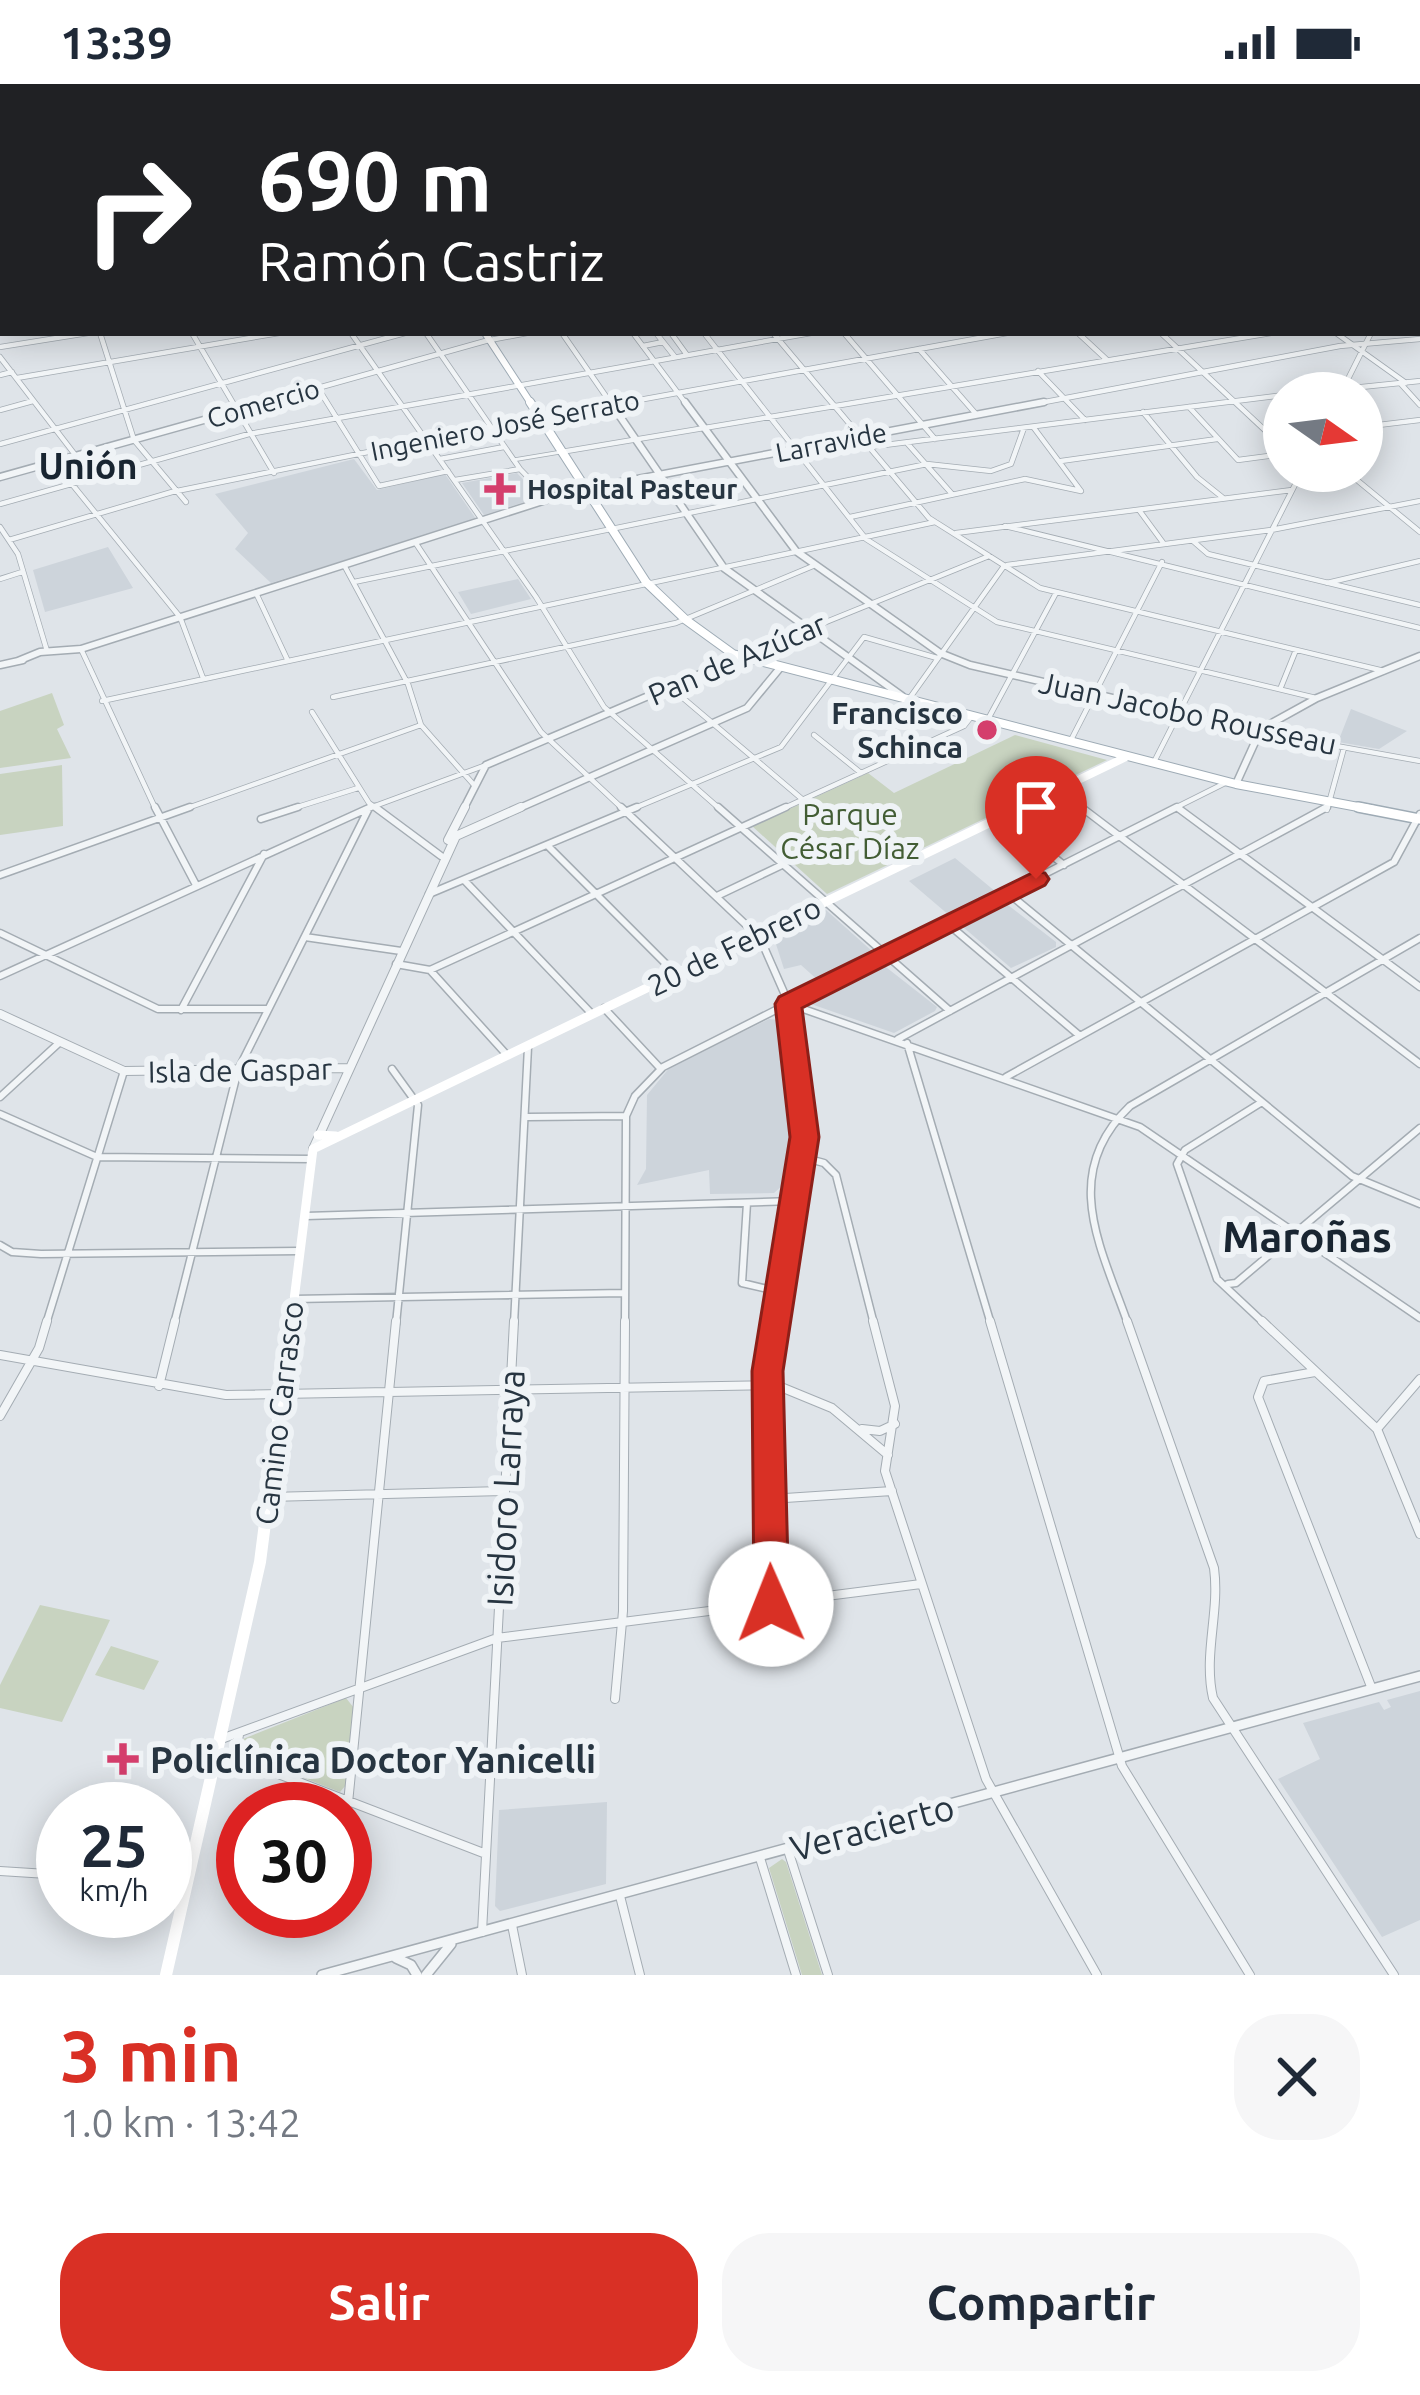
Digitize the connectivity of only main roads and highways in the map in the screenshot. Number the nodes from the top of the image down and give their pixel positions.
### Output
1 (487, 336) edge
2 (1126, 757) junction
3 (1420, 817) edge
4 (318, 1135) road end
5 (342, 1135) junction
6 (312, 1154) joint
7 (166, 1975) edge

1 - 2 main road
2 - 3 main road
2 - 5 main road, 20 de Febrero
4 - 5 main road, 20 de Febrero
5 - 6 main road, 20 de Febrero
6 - 7 main road, Camino Carrasco

